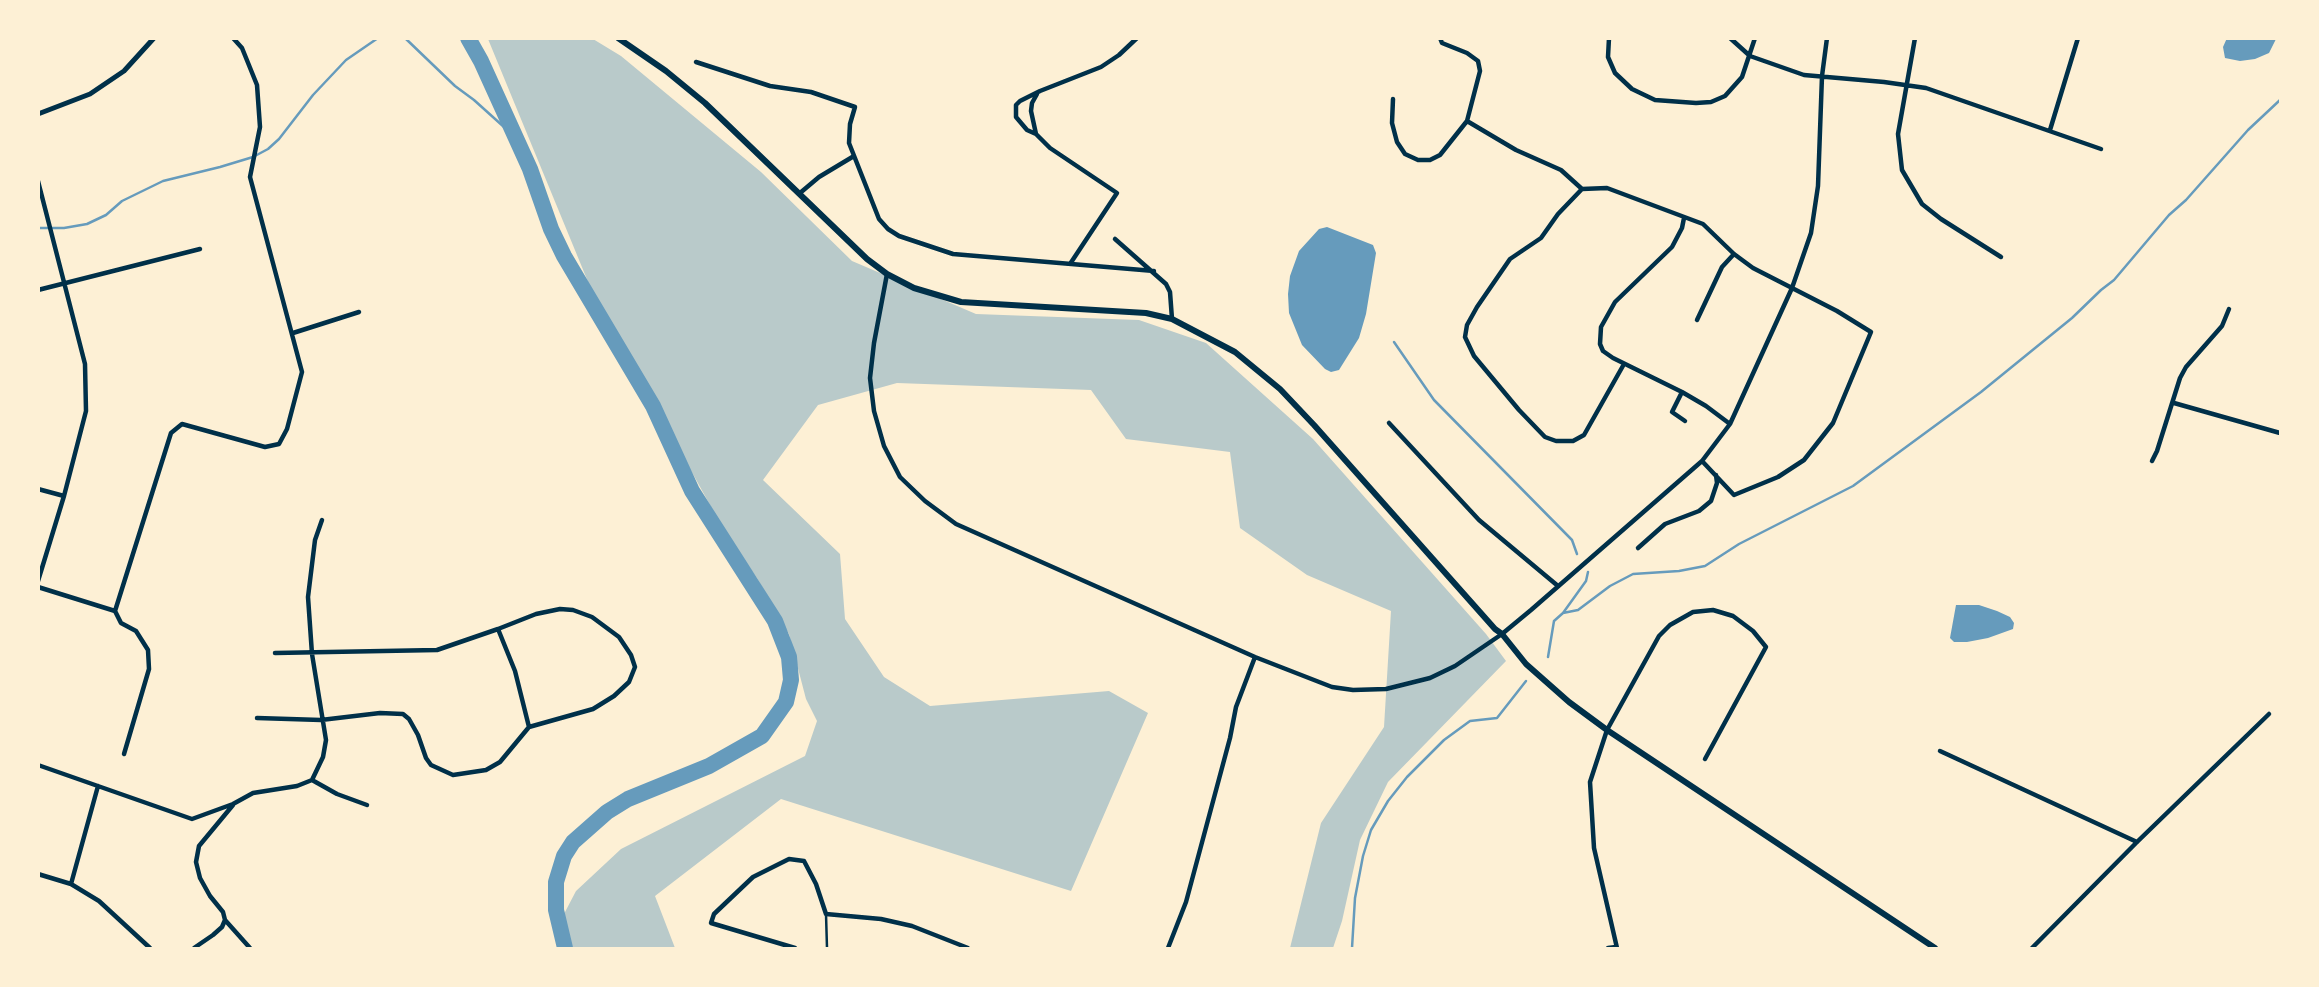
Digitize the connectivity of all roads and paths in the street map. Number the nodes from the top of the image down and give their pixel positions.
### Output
1 (154, 38) edge
2 (233, 38) edge
3 (1137, 38) edge
4 (1440, 38) edge
5 (1609, 38) edge
6 (1730, 38) edge
7 (1755, 38) edge
8 (1827, 38) edge
9 (1915, 38) edge
10 (2078, 38) edge
11 (622, 39) edge
12 (1750, 56) junction
13 (696, 62) dead end
14 (1822, 76) junction
15 (1907, 85) junction
16 (1040, 91) junction
17 (1393, 99) dead end
18 (38, 114) edge
19 (1467, 121) junction
20 (2050, 130) junction
21 (1036, 134) junction
22 (2101, 149) dead end
23 (854, 156) junction
24 (38, 181) edge
25 (1582, 189) junction
26 (800, 193) junction
27 (1684, 218) junction
28 (1115, 239) dead end
29 (200, 248) dead end
30 (1734, 254) junction
31 (2001, 257) dead end
32 (1069, 265) junction
33 (1154, 271) junction
34 (887, 274) junction
35 (65, 284) junction
36 (1792, 288) junction
37 (38, 290) edge
38 (2229, 309) dead end
39 (359, 312) dead end
40 (1172, 319) junction
41 (1696, 320) dead end
42 (293, 333) junction
43 (1624, 364) junction
44 (1682, 392) junction
45 (2174, 402) junction
46 (1685, 421) dead end
47 (1389, 423) dead end
48 (1730, 424) junction
49 (2280, 433) edge
50 (1702, 460) junction
51 (2152, 461) dead end
52 (1716, 474) junction
53 (38, 489) edge
54 (64, 496) junction
55 (322, 520) dead end
56 (1639, 548) dead end
57 (38, 581) edge
58 (1558, 586) junction
59 (38, 587) edge
60 (115, 611) junction
61 (498, 629) junction
62 (1502, 634) junction
63 (275, 653) dead end
64 (312, 654) junction
65 (1255, 657) junction
66 (2269, 714) dead end
67 (257, 718) dead end
68 (321, 720) junction
69 (529, 727) junction
70 (1606, 730) junction
71 (1940, 751) dead end
72 (124, 754) dead end
73 (1705, 760) dead end
74 (38, 765) edge
75 (312, 780) junction
76 (98, 786) junction
77 (233, 804) junction
78 (368, 805) dead end
79 (2137, 842) junction
80 (38, 874) edge
81 (71, 884) junction
82 (825, 914) junction
83 (225, 920) junction
84 (150, 948) edge
85 (194, 948) edge
86 (250, 948) edge
87 (795, 948) edge
88 (827, 948) edge
89 (968, 948) edge
90 (1167, 948) edge
91 (1608, 948) edge
92 (1617, 948) edge
93 (1935, 948) edge
94 (2032, 948) edge

1 - 18 street
2 - 42 street
3 - 16 street
4 - 19 street
5 - 12 street
6 - 12 street
7 - 12 street
8 - 14 street
9 - 15 street
10 - 20 street
11 - 26 main road
12 - 14 street
13 - 23 street
14 - 15 street
14 - 36 street
15 - 20 street
15 - 31 street
16 - 21 street
16 - 21 street
17 - 19 street
19 - 25 street
20 - 22 street
21 - 32 street
23 - 26 street
23 - 32 street
24 - 35 street
25 - 27 street
25 - 43 street
26 - 34 main road
27 - 30 street
27 - 43 street
28 - 33 street
29 - 35 street
30 - 36 street
30 - 41 street
32 - 33 street
33 - 40 street
34 - 40 main road
34 - 65 street
35 - 37 street
35 - 54 street
36 - 48 street
36 - 52 street
38 - 45 street
39 - 42 street
40 - 62 main road
42 - 60 street
43 - 44 street
44 - 46 street
44 - 48 street
45 - 49 street
45 - 51 street
47 - 58 street
48 - 50 street
50 - 52 street
50 - 58 street
52 - 56 street
53 - 54 street
54 - 57 street
55 - 64 street
58 - 62 street
59 - 60 street
60 - 72 street
61 - 64 street
61 - 69 street
61 - 69 street
62 - 65 street
62 - 70 main road
63 - 64 street
64 - 68 street
65 - 90 street
66 - 79 street
67 - 68 street
68 - 69 street
68 - 75 street
70 - 73 street
70 - 92 street
70 - 93 main road
71 - 79 street
74 - 76 street
75 - 77 street
75 - 78 street
76 - 77 street
76 - 81 street
77 - 83 street
79 - 94 street
80 - 81 street
81 - 84 street
82 - 87 street
82 - 88 lane
82 - 89 street
83 - 85 street
83 - 86 street
91 - 92 street

